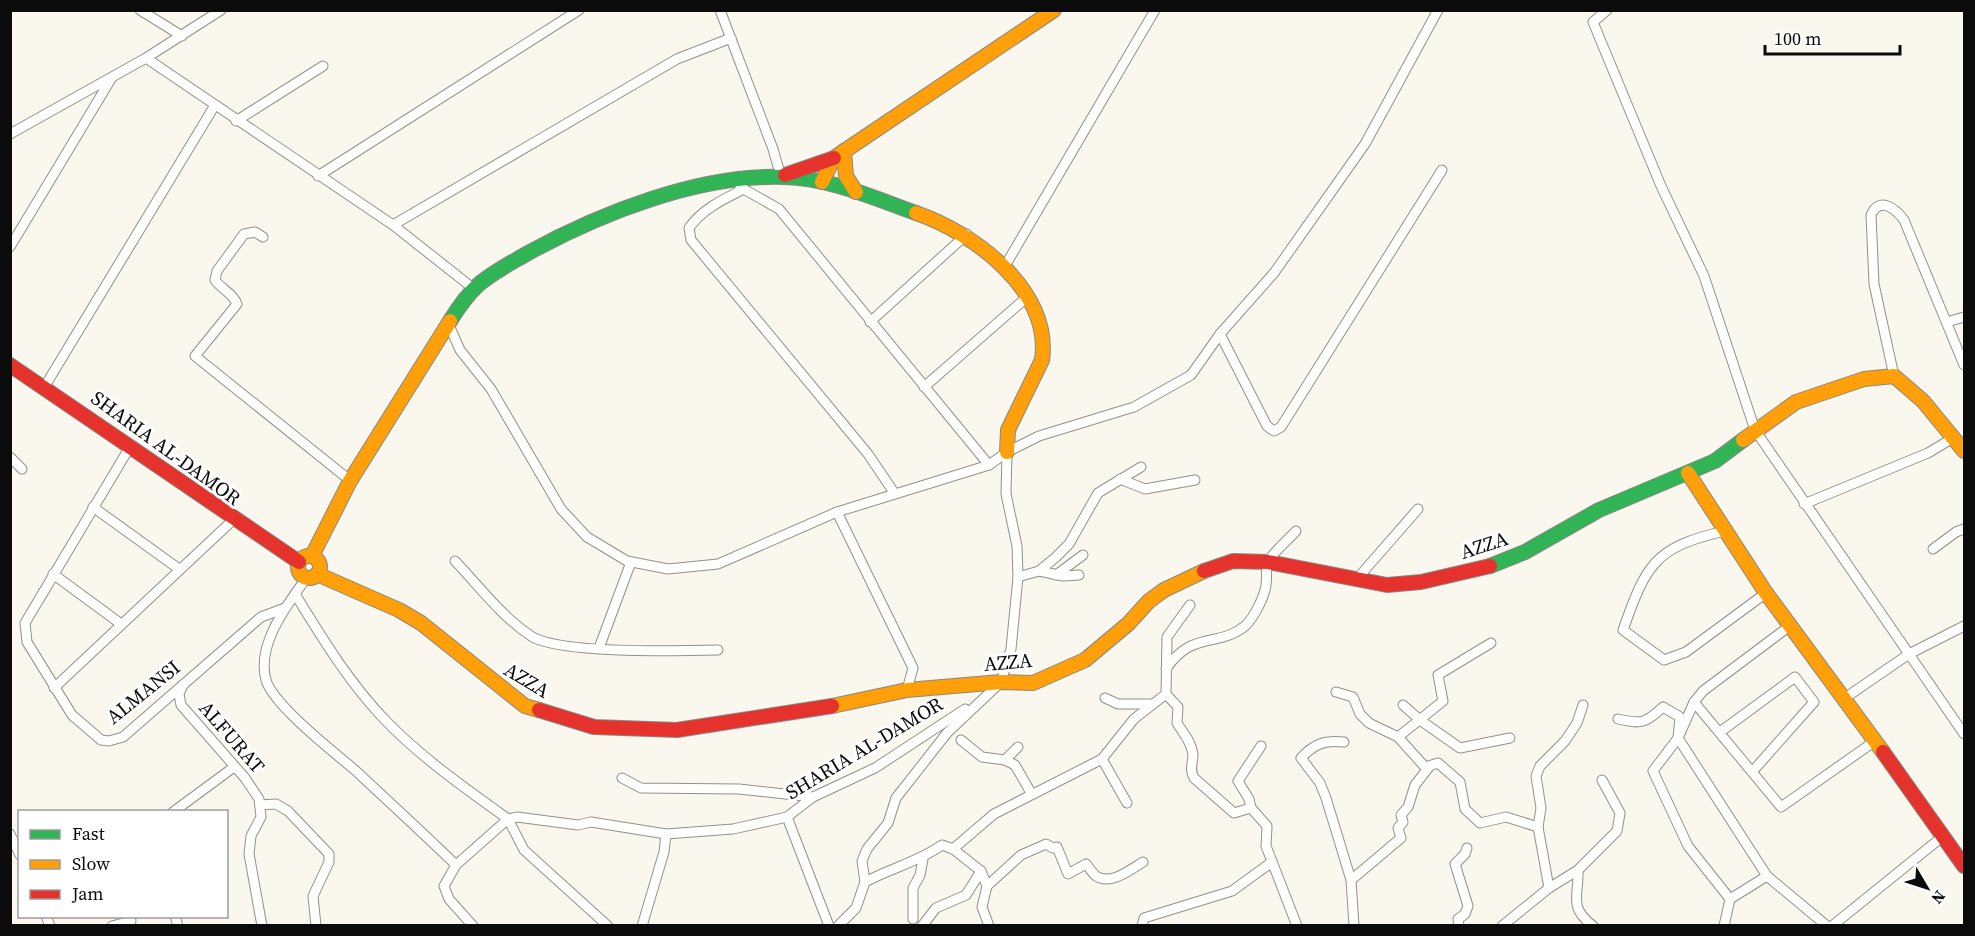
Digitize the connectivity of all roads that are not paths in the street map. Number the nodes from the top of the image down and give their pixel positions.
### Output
1 (140, 10) edge
2 (220, 10) edge
3 (579, 10) edge
4 (720, 10) edge
5 (1054, 10) edge
6 (1155, 10) edge
7 (1438, 10) edge
8 (1607, 10) edge
9 (182, 36) junction
10 (731, 38) junction
11 (146, 58) junction
12 (323, 66) dead end
13 (112, 77) junction
14 (215, 105) junction
15 (236, 121) junction
16 (10, 134) edge
17 (840, 155) junction
18 (1442, 170) dead end
19 (318, 176) junction
20 (781, 177) junction
21 (826, 183) junction
22 (739, 186) junction
23 (856, 192) junction
24 (393, 225) junction
25 (967, 234) junction
26 (263, 237) dead end
27 (10, 247) edge
28 (1005, 266) junction
29 (474, 289) junction
30 (1026, 298) junction
31 (1965, 316) edge
32 (870, 322) junction
33 (1947, 322) junction
34 (449, 325) junction
35 (1220, 334) junction
36 (10, 365) edge
37 (1965, 365) edge
38 (1894, 376) junction
39 (45, 386) junction
40 (924, 387) junction
41 (1755, 430) junction
42 (1953, 438) junction
43 (130, 445) junction
44 (1965, 451) edge
45 (1006, 452) junction
46 (10, 457) edge
47 (989, 465) junction
48 (1141, 467) dead end
49 (22, 469) dead end
50 (1688, 473) junction
51 (1120, 478) junction
52 (1195, 480) dead end
53 (351, 482) junction
54 (895, 494) junction
55 (1804, 504) junction
56 (93, 507) junction
57 (1418, 509) dead end
58 (837, 512) junction
59 (233, 520) junction
60 (1965, 529) edge
61 (1296, 531) dead end
62 (1725, 531) junction
63 (1933, 549) dead end
64 (1083, 555) dead end
65 (312, 556) junction
66 (455, 561) dead end
67 (299, 562) junction
68 (631, 562) junction
69 (1268, 562) junction
70 (179, 569) junction
71 (1039, 571) junction
72 (53, 574) junction
73 (1056, 575) junction
74 (1079, 575) dead end
75 (312, 576) junction
76 (1018, 577) junction
77 (1356, 580) junction
78 (1766, 593) junction
79 (295, 594) junction
80 (1190, 605) dead end
81 (285, 608) junction
82 (121, 624) junction
83 (1791, 625) junction
84 (1965, 626) edge
85 (1491, 643) dead end
86 (599, 648) junction
87 (718, 650) dead end
88 (1909, 654) junction
89 (1166, 669) junction
90 (189, 678) junction
91 (1001, 682) junction
92 (54, 688) junction
93 (907, 690) junction
94 (1336, 692) dead end
95 (1166, 694) junction
96 (1105, 698) dead end
97 (1845, 698) junction
98 (1694, 702) junction
99 (1154, 704) junction
100 (1403, 705) dead end
101 (1582, 705) dead end
102 (1618, 718) dead end
103 (1420, 720) junction
104 (1720, 732) junction
105 (1965, 734) edge
106 (1398, 737) junction
107 (1510, 738) dead end
108 (1678, 738) junction
109 (961, 740) dead end
110 (1875, 741) junction
111 (1344, 742) dead end
112 (1261, 746) dead end
113 (1018, 747) dead end
114 (1102, 759) junction
115 (1005, 760) junction
116 (234, 767) junction
117 (1430, 767) junction
118 (1752, 772) junction
119 (622, 778) dead end
120 (1602, 780) dead end
121 (1031, 793) junction
122 (813, 797) junction
123 (1126, 803) dead end
124 (260, 805) junction
125 (1251, 808) junction
126 (176, 810) edge
127 (787, 817) junction
128 (508, 819) junction
129 (1538, 827) junction
130 (10, 834) edge
131 (666, 834) junction
132 (1942, 837) junction
133 (1467, 848) dead end
134 (953, 849) junction
135 (18, 851) edge
136 (923, 859) junction
137 (1143, 862) dead end
138 (1272, 862) junction
139 (456, 865) junction
140 (1965, 866) edge
141 (1578, 870) junction
142 (981, 871) junction
143 (1767, 876) junction
144 (1350, 880) junction
145 (865, 882) junction
146 (987, 886) junction
147 (1549, 888) junction
148 (1730, 899) junction
149 (913, 919) dead end
150 (131, 921) dead end
151 (112, 926) edge
152 (262, 926) edge
153 (316, 926) edge
154 (473, 926) edge
155 (608, 926) edge
156 (642, 926) edge
157 (830, 926) edge
158 (838, 926) edge
159 (922, 926) edge
160 (989, 926) edge
161 (1142, 926) edge
162 (1297, 926) edge
163 (1354, 926) edge
164 (1459, 926) edge
165 (1502, 926) edge
166 (1593, 926) edge
167 (1724, 926) edge
168 (1827, 926) edge
169 (1832, 926) edge

1 - 9 street
2 - 9 street
3 - 19 street
4 - 10 street
5 - 17 street
6 - 28 street
7 - 35 street
8 - 41 street
9 - 11 street
10 - 20 street
10 - 24 street
11 - 13 street
11 - 14 street
12 - 15 street
13 - 16 street
13 - 27 street
14 - 15 street
14 - 39 street
15 - 19 street
17 - 20 street
17 - 21 street
17 - 23 street
18 - 35 street
19 - 24 street
20 - 21 street
20 - 22 street
21 - 23 street
22 - 29 street
22 - 32 street
22 - 54 street
23 - 25 street
24 - 29 street
25 - 28 street
25 - 32 street
26 - 53 street
28 - 30 street
29 - 34 street
30 - 40 street
30 - 45 street
31 - 33 street
32 - 40 street
33 - 37 street
33 - 38 street
34 - 53 street
34 - 68 street
35 - 45 street
36 - 39 street, SHARIA AL-DAMOR
38 - 41 street, AZZA
38 - 42 street
39 - 43 street, SHARIA AL-DAMOR
40 - 47 street
41 - 50 street, AZZA
41 - 55 street
42 - 44 street
42 - 55 street
43 - 56 street, ALMANSI
43 - 59 street, SHARIA AL-DAMOR
45 - 47 street
45 - 76 street
46 - 49 street
47 - 54 street
48 - 51 street
50 - 62 street
50 - 77 street, AZZA
51 - 52 street
51 - 71 street
53 - 65 street
54 - 58 street
55 - 88 street
56 - 70 street
56 - 72 street, ALMANSI
57 - 77 street
58 - 68 street
58 - 93 street
59 - 67 street, SHARIA AL-DAMOR
59 - 70 street
60 - 63 street
61 - 69 street
62 - 78 street
62 - 78 street
64 - 73 street
65 - 67 street
65 - 75 street
66 - 86 street
67 - 75 street
68 - 86 street
69 - 77 street, AZZA
69 - 89 street
69 - 91 street, AZZA
70 - 82 street
71 - 73 street
71 - 76 street
72 - 82 street
72 - 92 street, ALMANSI
73 - 74 street
75 - 79 street
75 - 93 street, AZZA
76 - 91 street
78 - 83 street
79 - 81 street
79 - 128 street
80 - 89 street
81 - 90 street, ALMANSI
81 - 139 street
82 - 92 street
83 - 97 street
83 - 98 street
84 - 88 street
85 - 103 street
86 - 87 street
88 - 97 street
88 - 105 street
89 - 95 street
90 - 92 street, ALMANSI
90 - 116 street, ALFURAT
91 - 93 street, AZZA
91 - 122 street, SHARIA AL-DAMOR
91 - 145 street
94 - 106 street
95 - 99 street
95 - 125 street
96 - 99 street
97 - 110 street
98 - 104 street
98 - 108 street
99 - 114 street
100 - 103 street
101 - 129 street
102 - 108 street
103 - 106 street
103 - 107 street
104 - 118 street
104 - 118 street
106 - 117 street
108 - 143 street
108 - 148 street
109 - 115 street
110 - 118 street
110 - 132 street
111 - 144 street
112 - 125 street
113 - 115 street
114 - 121 street
114 - 123 street
115 - 121 street
116 - 124 street, ALFURAT
116 - 126 street
117 - 129 street
117 - 144 street
119 - 122 street
120 - 141 street
121 - 134 street
122 - 127 street, SHARIA AL-DAMOR
124 - 152 street, ALFURAT
124 - 153 street
125 - 138 street
127 - 131 street, SHARIA AL-DAMOR
127 - 157 street
128 - 131 street, SHARIA AL-DAMOR
128 - 139 street
128 - 155 street
129 - 147 street
130 - 135 street
131 - 156 street
132 - 140 street
132 - 169 street
133 - 164 street
134 - 136 street
134 - 142 street
136 - 145 street
136 - 149 street
137 - 146 street
138 - 161 street
138 - 162 street
139 - 154 street
141 - 147 street
141 - 166 street
142 - 146 street
142 - 159 street
143 - 148 street
143 - 168 street
144 - 163 street
145 - 158 street
146 - 160 street
147 - 165 street
148 - 167 street
150 - 151 street

